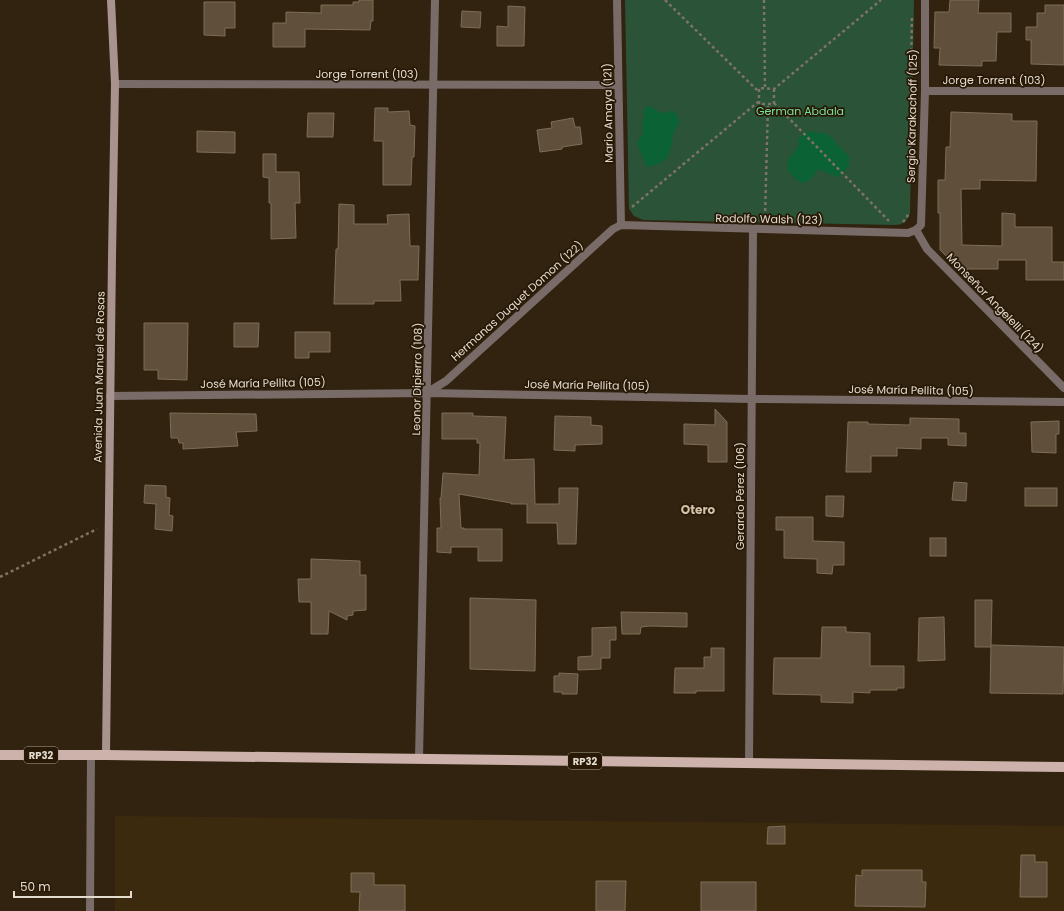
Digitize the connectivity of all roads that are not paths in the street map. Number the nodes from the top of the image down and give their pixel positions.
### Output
1 (111, 0) edge
2 (435, 0) edge
3 (617, 0) edge
4 (925, 0) edge
5 (115, 84) junction
6 (618, 85) junction
7 (434, 86) junction
8 (925, 91) junction
9 (1064, 91) edge
10 (621, 226) junction
11 (753, 230) junction
12 (916, 230) junction
13 (1064, 388) edge
14 (428, 393) junction
15 (110, 396) junction
16 (752, 399) junction
17 (1064, 402) edge
18 (0, 755) edge
19 (90, 755) junction
20 (106, 755) junction
21 (419, 759) junction
22 (750, 763) junction
23 (1064, 767) edge
24 (90, 911) edge

1 - 5 main road, Avenida Juan Manuel de Rosas
2 - 7 street, Leonor Dipierro (108)
3 - 6 street, Mario Amaya (121)
4 - 8 street, Sergio Karakachoff (125)
5 - 7 street, Jorge Torrent (103)
5 - 15 main road, Avenida Juan Manuel de Rosas
6 - 7 street, Jorge Torrent (103)
6 - 10 street, Mario Amaya (121)
7 - 14 street, Leonor Dipierro (108)
8 - 9 street, Jorge Torrent (103)
8 - 12 street, Sergio Karakachoff (125)
10 - 11 street, Rodolfo Walsh (123)
10 - 14 street, Hermanas Duquet Domon (122)
11 - 12 street, Rodolfo Walsh (123)
11 - 16 street, Gerardo Pérez (106)
12 - 13 street, Monseñor Angelelli (124)
14 - 15 street, José María Pellita (105)
14 - 16 street, José María Pellita (105)
14 - 21 street, Leonor Dipierro (108)
15 - 20 main road, Avenida Juan Manuel de Rosas
16 - 17 street, José María Pellita (105)
16 - 22 street, Gerardo Pérez (106)
18 - 19 main road, RP32
19 - 20 main road, RP32
19 - 24 street
20 - 21 main road, RP32
21 - 22 main road, RP32
22 - 23 main road, RP32

